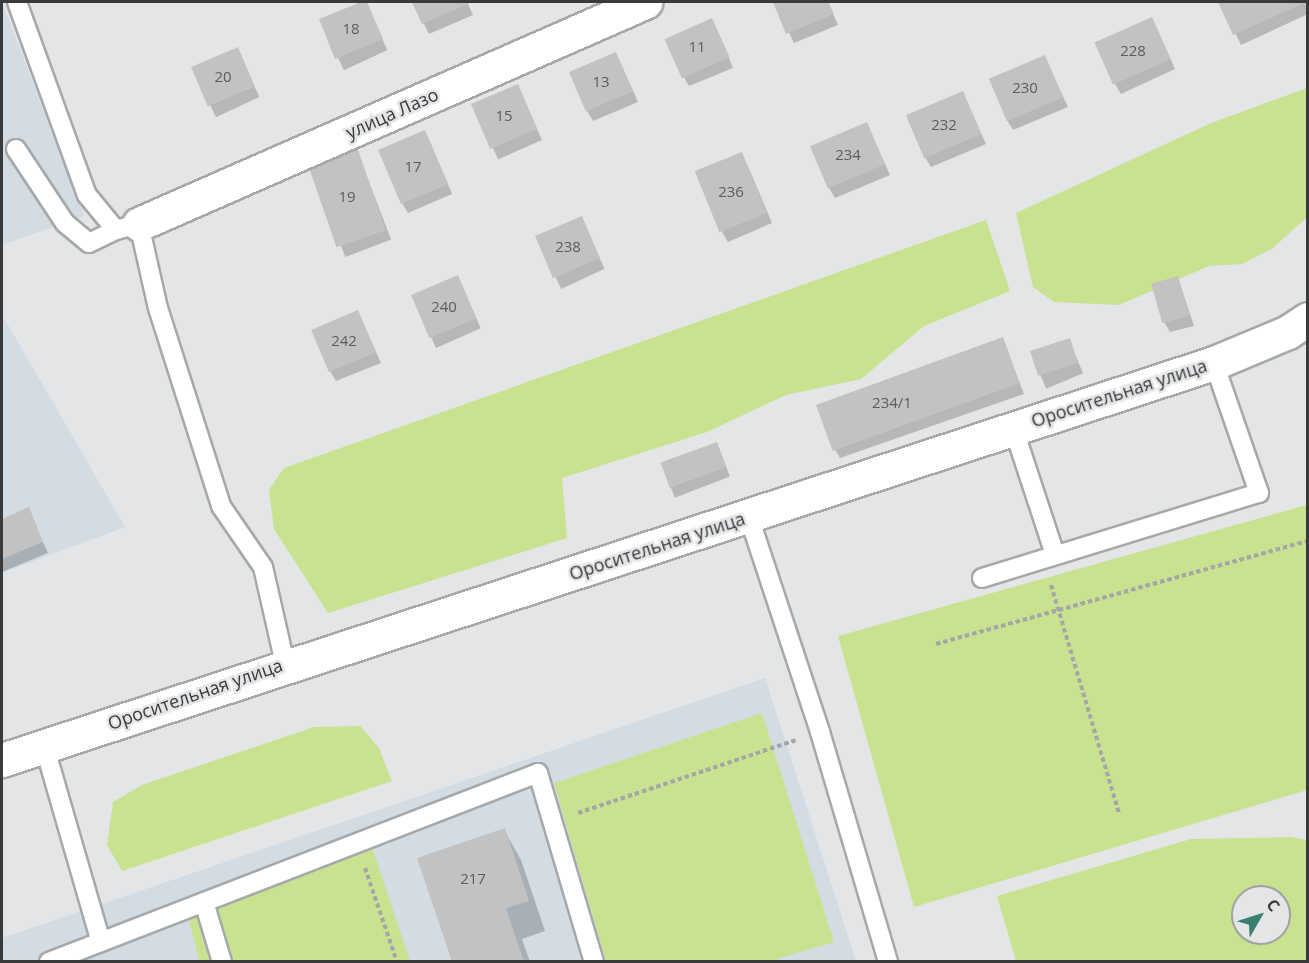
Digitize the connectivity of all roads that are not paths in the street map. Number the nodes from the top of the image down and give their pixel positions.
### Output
1 (17, 2) edge
2 (645, 2) edge
3 (16, 149) dead end
4 (127, 227) junction
5 (1308, 319) edge
6 (1214, 363) junction
7 (1013, 427) junction
8 (749, 517) junction
9 (1048, 557) junction
10 (982, 578) dead end
11 (285, 664) junction
12 (44, 745) junction
13 (2, 760) edge
14 (204, 902) junction
15 (101, 942) junction
16 (884, 960) edge
17 (50, 962) edge
18 (222, 962) edge
19 (594, 962) edge

1 - 4 lane
2 - 4 main road, улица Лазо
3 - 4 lane
4 - 11 lane
5 - 6 main road, Оросительная улица
6 - 7 main road, Оросительная улица
6 - 9 lane
7 - 8 main road, Оросительная улица
7 - 9 lane
8 - 11 main road, Оросительная улица
8 - 16 lane
9 - 10 lane
11 - 12 main road, Оросительная улица
12 - 13 main road, Оросительная улица
12 - 15 lane
14 - 15 lane
14 - 18 lane
14 - 19 lane
15 - 17 lane

